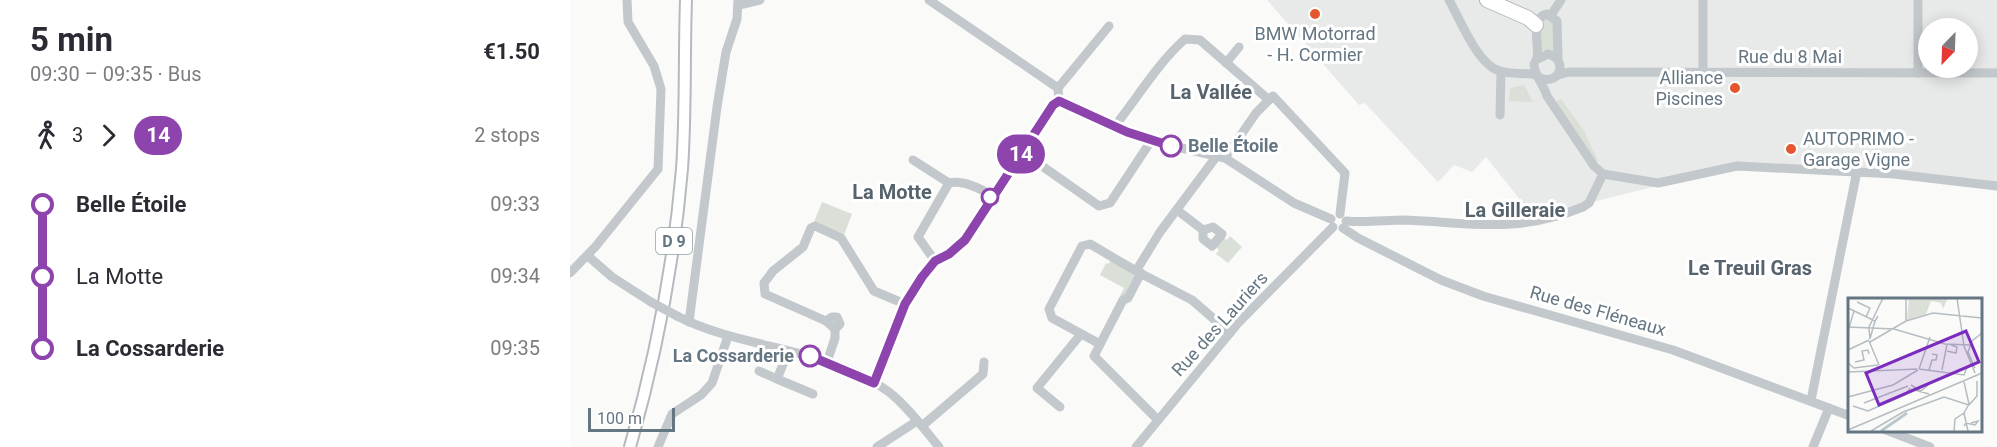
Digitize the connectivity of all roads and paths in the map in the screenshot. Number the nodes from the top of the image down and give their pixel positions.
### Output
1 (627, 0) edge
2 (681, 0) edge
3 (686, 0) edge
4 (760, 0) edge
5 (929, 0) edge
6 (1449, 0) edge
7 (1487, 0) edge
8 (1561, 0) edge
9 (1703, 0) edge
10 (1918, 0) edge
11 (739, 3) edge
12 (1551, 15) junction
13 (1918, 18) edge
14 (1536, 25) junction
15 (1109, 27) dead end
16 (685, 31) junction
17 (1239, 47) dead end
18 (1559, 61) junction
19 (1535, 62) junction
20 (1226, 63) junction
21 (1501, 72) junction
22 (1521, 72) junction
23 (1583, 72) junction
24 (1703, 73) junction
25 (1978, 73) edge
26 (1997, 73) edge
27 (1918, 74) edge
28 (1538, 77) junction
29 (1555, 77) junction
30 (1058, 88) junction
31 (1269, 100) junction
32 (1059, 101) junction
33 (1551, 102) junction
34 (1500, 115) dead end
35 (1114, 127) junction
36 (1151, 141) junction
37 (1022, 152) junction
38 (1221, 157) junction
39 (913, 160) dead end
40 (1857, 171) junction
41 (1603, 174) junction
42 (949, 183) junction
43 (1997, 186) edge
44 (991, 196) junction
45 (1178, 210) junction
46 (1339, 222) junction
47 (1203, 230) dead end
48 (588, 256) junction
49 (935, 261) junction
50 (1139, 272) junction
51 (570, 273) edge
52 (905, 304) junction
53 (689, 322) junction
54 (1230, 333) junction
55 (1082, 334) junction
56 (728, 336) junction
57 (1100, 344) junction
58 (788, 352) junction
59 (827, 362) junction
60 (984, 362) dead end
61 (759, 371) dead end
62 (777, 379) junction
63 (874, 383) junction
64 (813, 394) dead end
65 (1811, 400) junction
66 (1060, 406) dead end
67 (1829, 408) junction
68 (1848, 415) edge
69 (1158, 420) junction
70 (919, 423) junction
71 (1891, 432) edge
72 (630, 447) edge
73 (658, 447) edge
74 (877, 447) edge
75 (939, 447) edge
76 (1136, 447) edge
77 (1813, 447) edge
78 (1930, 447) edge

1 - 48 street
2 - 16 main road, D 9
3 - 16 main road, D 9
4 - 11 street
5 - 30 street
6 - 21 street
7 - 14 highway
8 - 12 street
9 - 24 street
10 - 13 street
11 - 53 street
12 - 14 street
12 - 18 street
14 - 19 street
15 - 30 street
16 - 72 main road, D 9
17 - 20 street
18 - 19 street
18 - 23 street
18 - 29 street
19 - 22 street
19 - 28 street
20 - 31 street
20 - 35 street
21 - 22 street
21 - 34 street
22 - 28 street
23 - 24 street, Rue du 8 Mai
23 - 29 street
24 - 27 street, Rue du 8 Mai
25 - 26 street, Rue du 8 Mai
28 - 29 street
28 - 33 street
29 - 33 street
30 - 32 street
31 - 38 street
31 - 46 street
32 - 35 street, Rue des Fléneaux
32 - 37 street
33 - 41 street
35 - 36 street, Rue des Fléneaux
36 - 37 street
36 - 38 street, Rue des Fléneaux
37 - 44 street
38 - 45 street
38 - 46 street, Rue des Fléneaux
39 - 42 street
40 - 41 street
40 - 43 street
40 - 65 street
41 - 46 street
42 - 44 street
42 - 49 street
44 - 49 street
45 - 47 street
45 - 50 street
46 - 54 street, Rue des Lauriers
46 - 65 street, Rue des Fléneaux
48 - 51 street
48 - 53 street, bridge
49 - 52 street
50 - 54 street
50 - 55 street
50 - 57 street
52 - 59 street
52 - 63 street
53 - 56 street
54 - 69 street, Rue des Lauriers
55 - 57 street
55 - 66 street
56 - 58 street
56 - 73 street
57 - 69 street
58 - 59 street
58 - 62 street
59 - 63 street
60 - 70 street
61 - 62 street
62 - 64 street
63 - 70 street
65 - 67 street, Rue des Fléneaux
67 - 68 street, Rue des Fléneaux
67 - 77 street
69 - 76 street, Rue des Lauriers
70 - 74 street
70 - 75 street
71 - 78 street

